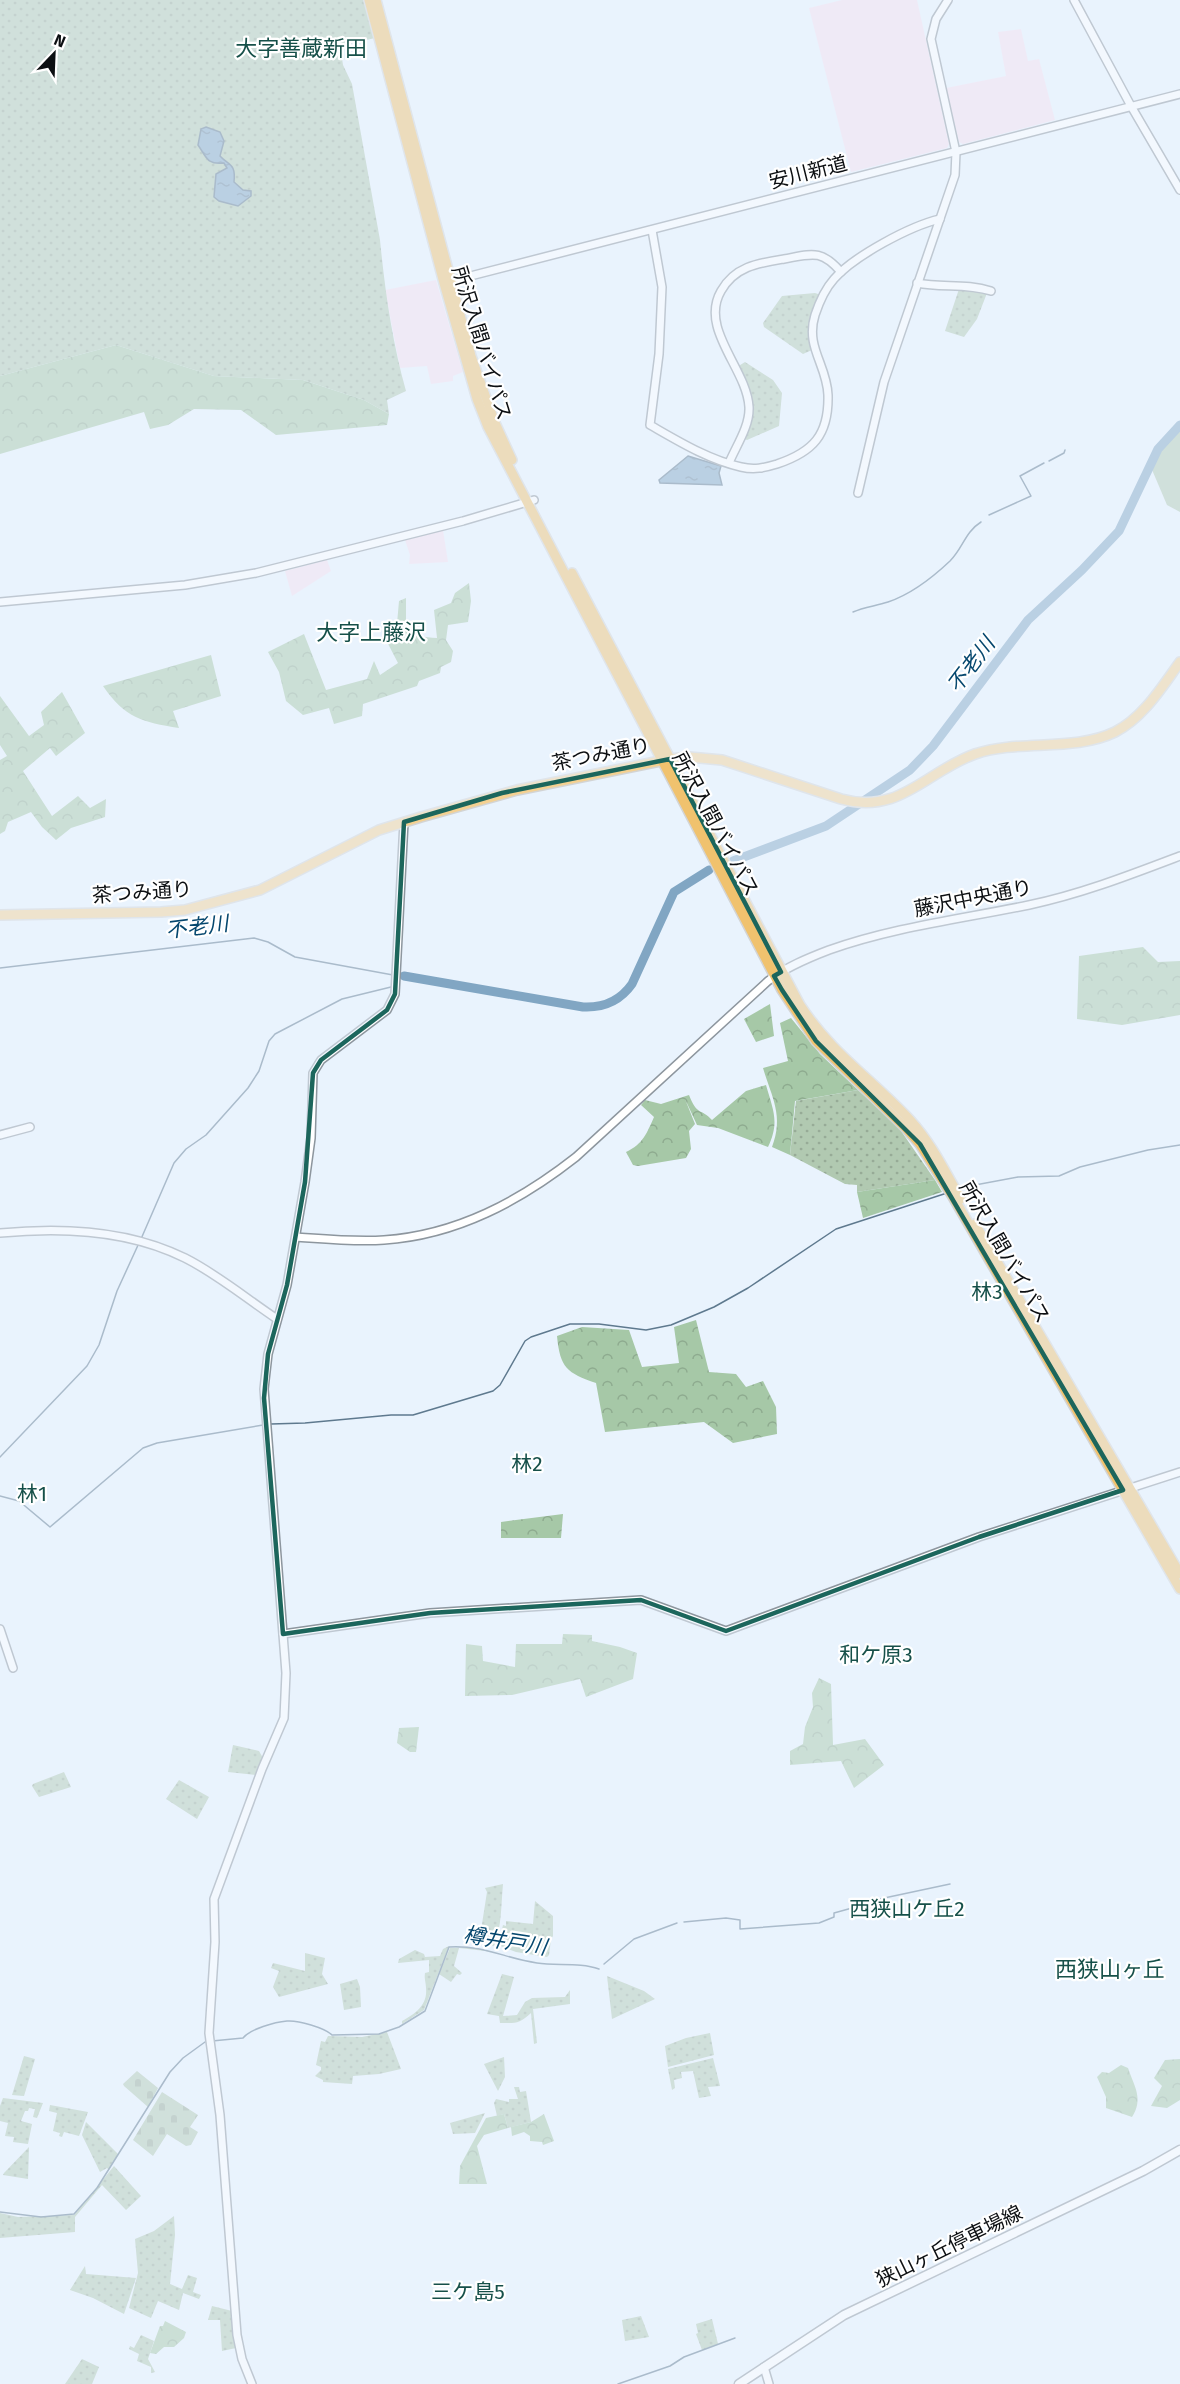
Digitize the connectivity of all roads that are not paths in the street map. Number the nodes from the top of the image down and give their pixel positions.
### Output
1 (369, 0) edge
2 (376, 0) edge
3 (948, 0) edge
4 (1074, 0) edge
5 (1180, 94) edge
6 (1131, 106) junction
7 (956, 152) junction
8 (1180, 190) edge
9 (940, 219) junction
10 (652, 230) junction
11 (841, 272) junction
12 (448, 282) junction
13 (917, 283) junction
14 (991, 291) dead end
15 (729, 463) junction
16 (858, 493) dead end
17 (531, 501) junction
18 (0, 602) edge
19 (1180, 662) edge
20 (666, 759) junction
21 (404, 822) junction
22 (1180, 856) edge
23 (0, 915) edge
24 (777, 974) junction
25 (30, 1127) dead end
26 (0, 1135) edge
27 (0, 1233) edge
28 (296, 1237) junction
29 (277, 1319) junction
30 (1180, 1472) edge
31 (1126, 1489) junction
32 (1180, 1574) edge
33 (1180, 1589) edge
34 (0, 1629) edge
35 (283, 1634) junction
36 (13, 1668) dead end
37 (1180, 2150) edge
38 (764, 2367) junction
39 (252, 2384) edge
40 (739, 2384) edge
41 (769, 2384) edge

1 - 12 highway, 所沢入間バイパス
2 - 12 highway, 所沢入間バイパス
3 - 7 street
4 - 6 street
5 - 6 street, 安川新道
6 - 7 street, 安川新道
6 - 8 street
7 - 9 street
7 - 10 street, 安川新道
9 - 11 street
9 - 13 street
10 - 12 street, 安川新道
10 - 15 street
11 - 15 street
11 - 15 street
12 - 17 highway, 所沢入間バイパス
13 - 14 street
13 - 16 street
17 - 18 street
17 - 20 highway, 所沢入間バイパス
19 - 20 main road, 茶つみ通り
20 - 21 main road, 茶つみ通り
20 - 24 highway, 所沢入間バイパス
21 - 23 main road, 茶つみ通り
21 - 28 street
22 - 24 street, 藤沢中央通り
24 - 28 street, 藤沢中央通り
24 - 31 highway, 所沢入間バイパス
25 - 26 street
27 - 29 street
28 - 29 street
29 - 35 street
30 - 31 street
31 - 32 highway, 所沢入間バイパス
31 - 33 highway, 所沢入間バイパス
31 - 35 street
34 - 36 street
35 - 39 street
37 - 38 main road, 狭山ヶ丘停車場線
38 - 40 main road, 狭山ヶ丘停車場線
38 - 41 street

